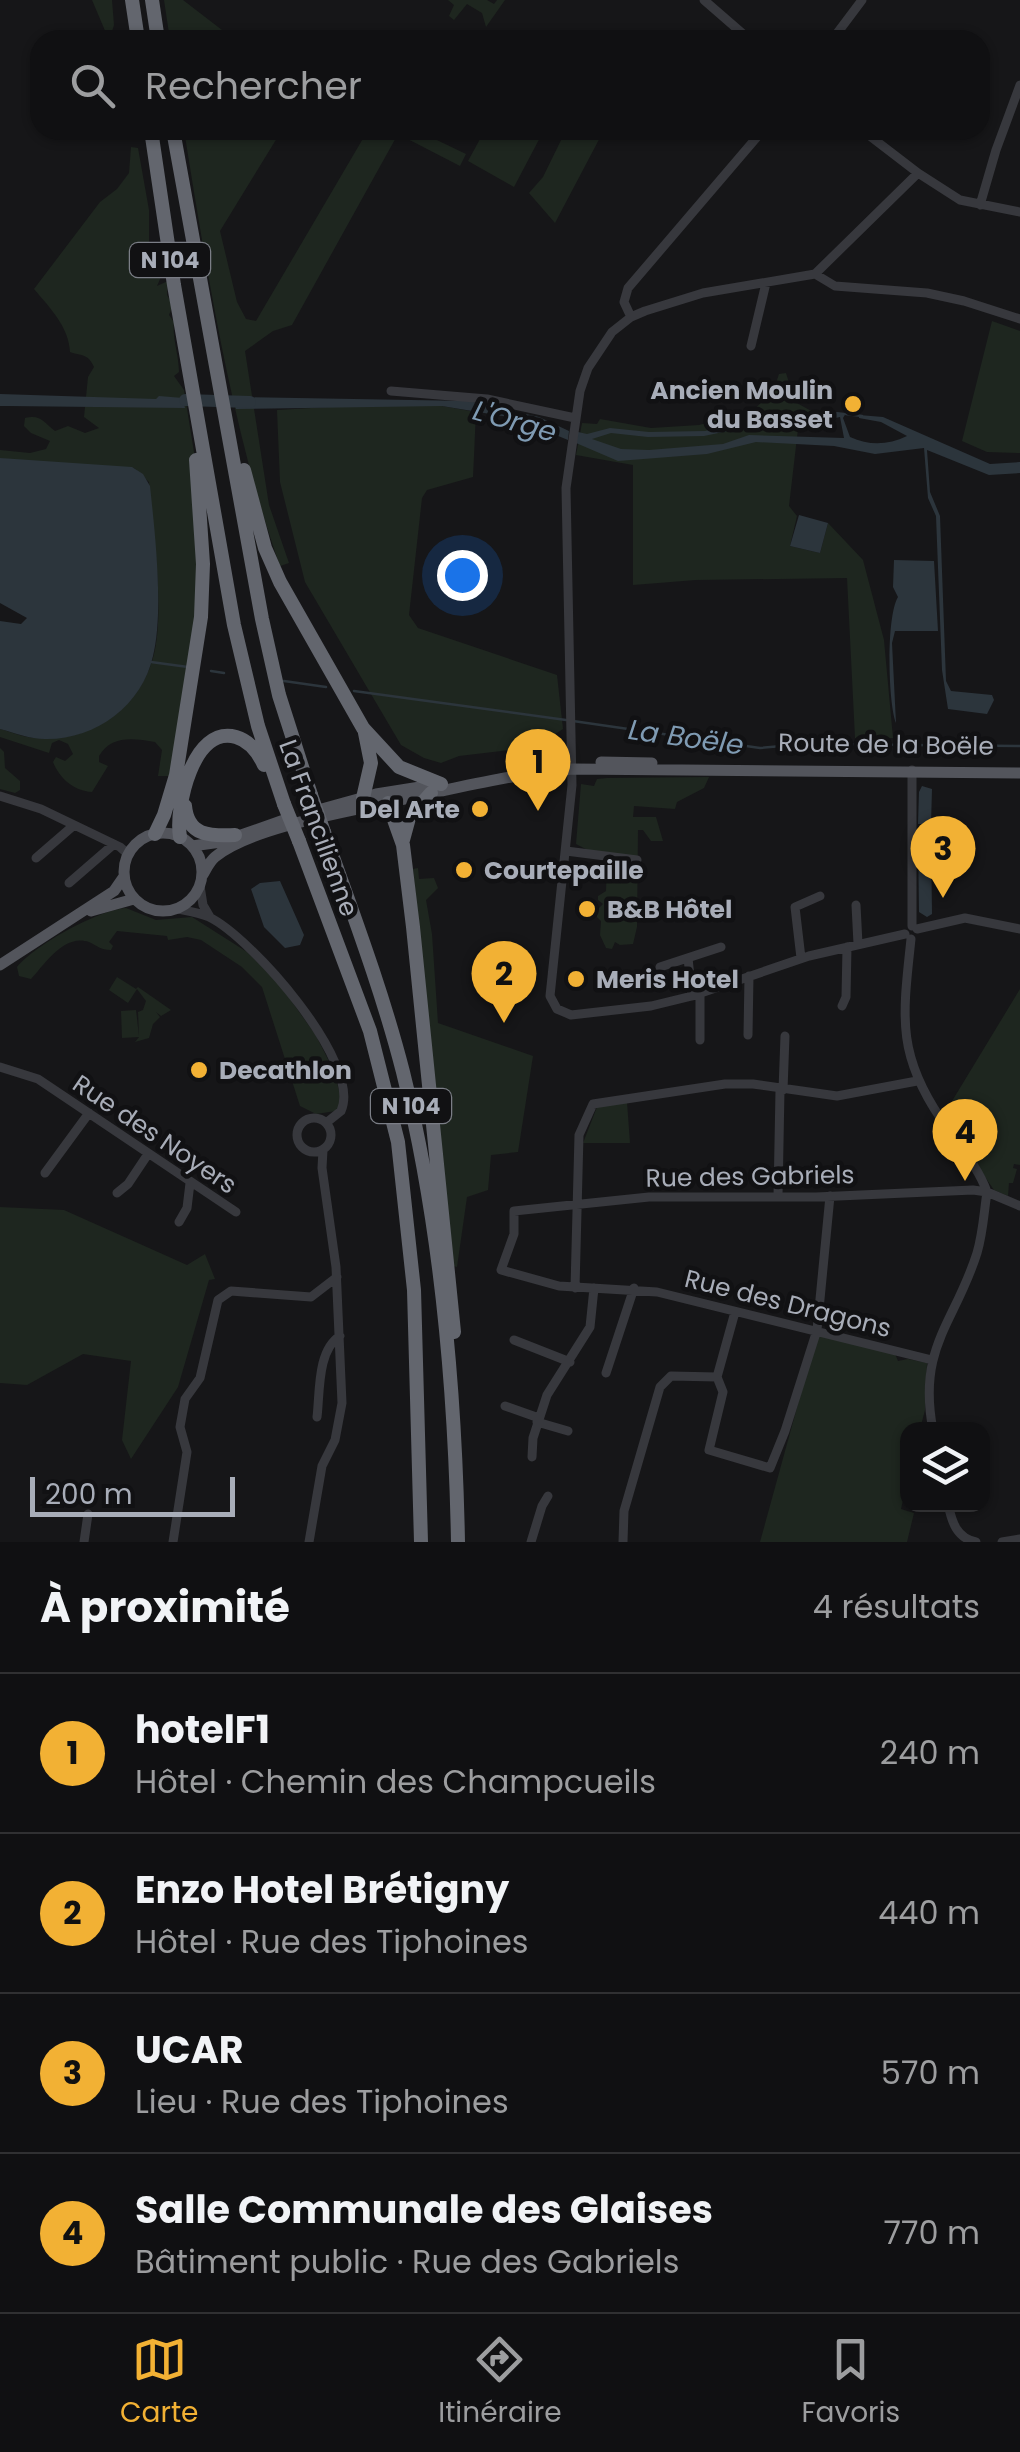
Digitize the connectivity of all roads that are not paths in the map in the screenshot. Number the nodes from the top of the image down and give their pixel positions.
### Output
1 (132, 0) edge
2 (152, 0) edge
3 (704, 0) edge
4 (862, 0) edge
5 (136, 30) edge
6 (156, 30) edge
7 (738, 30) edge
8 (840, 30) edge
9 (1020, 85) edge
10 (153, 140) edge
11 (174, 140) edge
12 (754, 140) edge
13 (875, 140) edge
14 (918, 173) junction
15 (980, 205) junction
16 (1020, 212) edge
17 (814, 274) junction
18 (766, 283) junction
19 (631, 317) junction
20 (1020, 319) edge
21 (751, 346) dead end
22 (391, 392) dead end
23 (196, 415) junction
24 (229, 420) junction
25 (574, 423) junction
26 (363, 728) junction
27 (573, 765) junction
28 (912, 770) junction
29 (1020, 771) edge
30 (436, 788) junction
31 (184, 795) junction
32 (0, 796) edge
33 (282, 797) junction
34 (371, 801) junction
35 (73, 826) junction
36 (154, 834) junction
37 (235, 834) junction
38 (186, 842) junction
39 (402, 845) junction
40 (123, 848) junction
41 (566, 851) junction
42 (36, 858) dead end
43 (637, 860) dead end
44 (124, 878) junction
45 (201, 881) junction
46 (69, 883) dead end
47 (820, 896) dead end
48 (134, 900) junction
49 (856, 905) dead end
50 (794, 907) junction
51 (178, 908) junction
52 (210, 917) junction
53 (787, 917) dead end
54 (73, 918) junction
55 (1020, 928) edge
56 (911, 932) junction
57 (858, 944) junction
58 (721, 947) dead end
59 (846, 947) junction
60 (688, 958) junction
61 (801, 958) junction
62 (0, 965) edge
63 (660, 967) dead end
64 (749, 976) junction
65 (696, 994) junction
66 (842, 1006) dead end
67 (748, 1035) dead end
68 (785, 1036) dead end
69 (700, 1040) dead end
70 (0, 1067) edge
71 (917, 1081) junction
72 (782, 1090) junction
73 (88, 1113) junction
74 (326, 1123) junction
75 (306, 1150) junction
76 (323, 1150) junction
77 (148, 1154) junction
78 (45, 1173) dead end
79 (323, 1175) junction
80 (190, 1182) junction
81 (987, 1192) junction
82 (117, 1193) dead end
83 (778, 1196) junction
84 (830, 1196) junction
85 (578, 1205) junction
86 (1020, 1206) edge
87 (236, 1212) dead end
88 (178, 1222) dead end
89 (500, 1270) joint
90 (337, 1277) junction
91 (575, 1288) junction
92 (594, 1288) junction
93 (634, 1288) junction
94 (735, 1312) junction
95 (817, 1330) junction
96 (340, 1336) junction
97 (514, 1340) dead end
98 (932, 1360) junction
99 (570, 1362) junction
100 (606, 1373) dead end
101 (717, 1377) junction
102 (452, 1391) junction
103 (505, 1406) dead end
104 (317, 1416) dead end
105 (538, 1420) junction
106 (932, 1422) edge
107 (568, 1431) dead end
108 (532, 1457) dead end
109 (548, 1496) dead end
110 (950, 1512) edge
111 (88, 1514) dead end
112 (1020, 1539) edge
113 (961, 1541) edge
114 (84, 1542) edge
115 (173, 1542) edge
116 (309, 1542) edge
117 (421, 1542) edge
118 (458, 1542) edge
119 (532, 1542) edge
120 (623, 1542) edge
121 (976, 1542) edge
122 (1002, 1542) edge

1 - 5 highway
2 - 6 highway
3 - 7 street
4 - 8 street
9 - 15 street
10 - 23 highway, La Francilienne / N 104
11 - 24 highway, La Francilienne / N 104
12 - 19 street
13 - 14 street
14 - 15 street
14 - 17 street
15 - 16 street
17 - 18 street
17 - 20 street
18 - 19 street
18 - 21 street
19 - 25 street
22 - 25 street
23 - 33 highway, La Francilienne / N 104
23 - 36 highway
24 - 26 highway
24 - 102 highway, La Francilienne / N 104, bridge
25 - 27 street
26 - 30 highway
26 - 34 highway
27 - 28 main road, Route de la Boële
27 - 30 main road, Route de la Boële
27 - 41 street
28 - 29 main road, Route de la Boële
28 - 56 street
30 - 34 main road, Route de la Boële
30 - 39 highway
31 - 33 highway
31 - 37 highway
31 - 38 highway
32 - 35 street
33 - 117 highway, La Francilienne / N 104, bridge
34 - 37 main road
34 - 39 highway
34 - 45 main road
35 - 40 street
35 - 42 street
36 - 38 main road
36 - 40 main road
37 - 38 main road
38 - 45 main road
39 - 102 highway
40 - 44 main road
40 - 46 street
41 - 43 street
41 - 65 street
44 - 48 main road
44 - 54 main road
45 - 51 main road
45 - 52 street
47 - 50 street
48 - 51 main road
48 - 54 main road
49 - 57 street
50 - 53 street
50 - 61 street
51 - 52 street
52 - 74 street
54 - 62 main road
55 - 56 street
56 - 57 street
56 - 71 street
57 - 59 street
58 - 60 street
59 - 61 street
59 - 66 street
60 - 63 street
60 - 65 street
61 - 64 street
64 - 65 street
64 - 67 street
65 - 69 street
68 - 72 street
70 - 73 street, Rue des Noyers
71 - 72 street
71 - 81 street
72 - 83 street
72 - 85 street
73 - 77 street, Rue des Noyers
73 - 78 street
74 - 75 street
74 - 76 street
75 - 76 street
75 - 79 street
76 - 79 street
77 - 80 street, Rue des Noyers
77 - 82 street
79 - 90 street
80 - 87 street, Rue des Noyers
80 - 88 street
81 - 84 street, Rue des Gabriels
81 - 86 street
81 - 98 street
83 - 84 street, Rue des Gabriels
83 - 85 street, Rue des Gabriels
84 - 95 street
85 - 89 street, Rue des Gabriels
85 - 91 street
89 - 91 street, Rue des Dragons
90 - 96 street
90 - 115 street
91 - 92 street, Rue des Dragons
92 - 93 street, Rue des Dragons
92 - 99 street
93 - 94 street, Rue des Dragons
93 - 100 street
94 - 95 street, Rue des Dragons
94 - 101 street
95 - 98 street, Rue des Dragons
95 - 101 street
96 - 104 street
96 - 116 street
97 - 99 street
98 - 106 street
99 - 105 street
101 - 120 street
102 - 118 highway, La Francilienne / N 104
103 - 105 street
105 - 107 street
105 - 108 street
109 - 119 street
110 - 113 street
111 - 114 street
112 - 122 street
113 - 121 street

